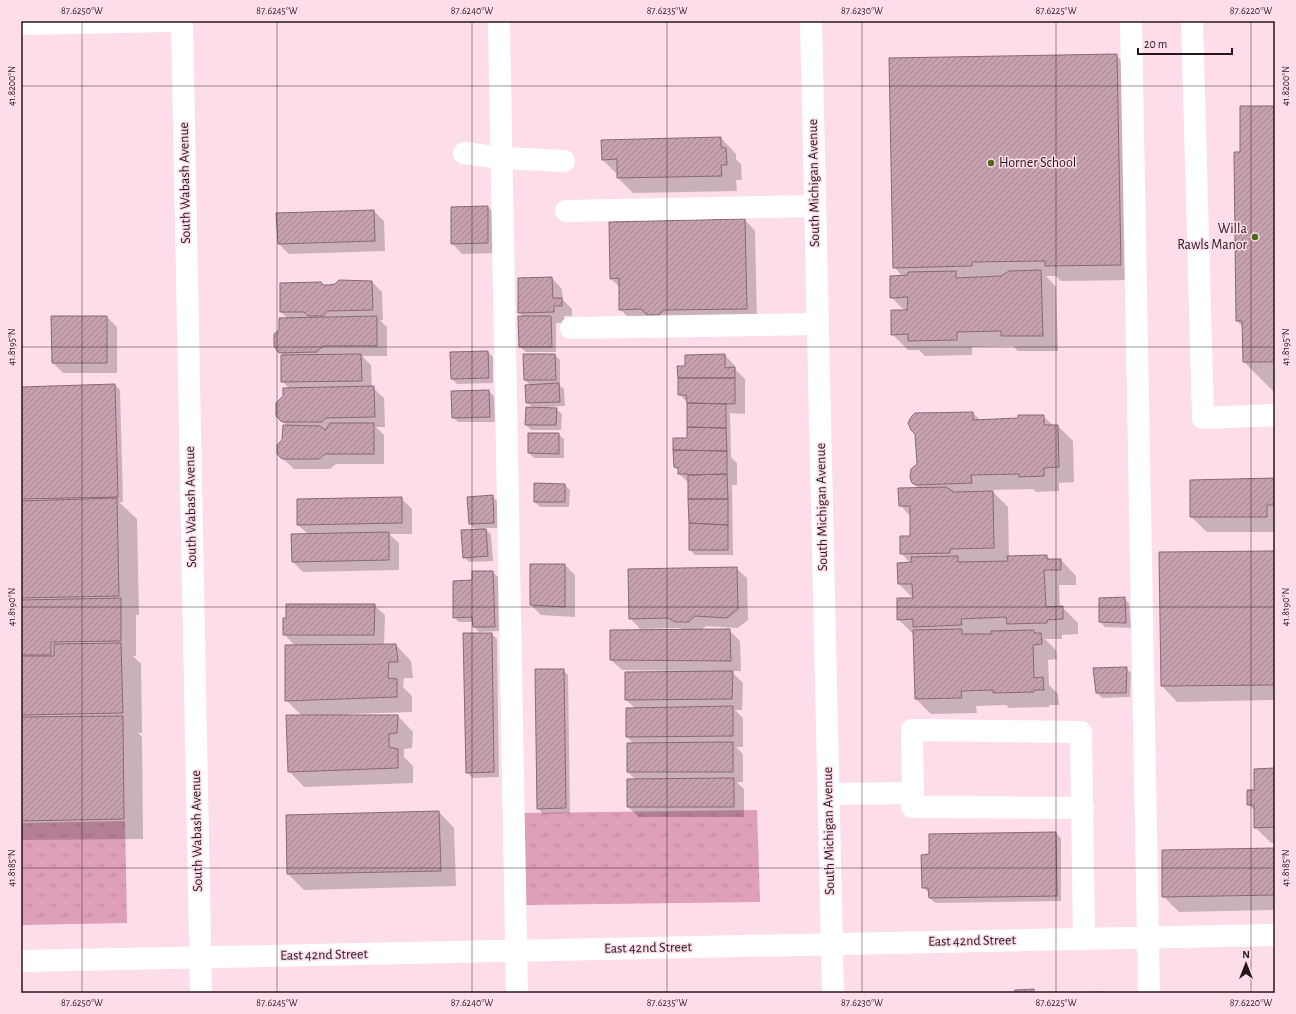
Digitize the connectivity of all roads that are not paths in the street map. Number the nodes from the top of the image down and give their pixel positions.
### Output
1 (171, 21) edge
2 (182, 21) edge
3 (498, 21) edge
4 (811, 21) edge
5 (1131, 21) edge
6 (1192, 21) edge
7 (21, 24) edge
8 (464, 152) dead end
9 (501, 158) junction
10 (564, 161) dead end
11 (815, 206) junction
12 (566, 211) dead end
13 (818, 324) junction
14 (571, 328) dead end
15 (1275, 416) edge
16 (913, 793) junction
17 (828, 794) junction
18 (1082, 808) junction
19 (1275, 935) edge
20 (1148, 938) junction
21 (1084, 939) junction
22 (832, 944) junction
23 (516, 950) junction
24 (200, 957) junction
25 (21, 961) edge
26 (201, 993) edge
27 (517, 993) edge
28 (833, 993) edge
29 (1149, 993) edge

1 - 7 street
2 - 24 street, South Wabash Avenue
3 - 9 street
4 - 11 street, South Michigan Avenue
5 - 20 street
6 - 15 street
8 - 9 street
9 - 10 street
9 - 23 street
11 - 12 street
11 - 13 street, South Michigan Avenue
13 - 14 street
13 - 17 street, South Michigan Avenue
16 - 17 street
16 - 18 street
16 - 18 street
17 - 22 street, South Michigan Avenue
18 - 21 street
19 - 20 street, East 42nd Street
20 - 21 street, East 42nd Street
20 - 29 street
21 - 22 street, East 42nd Street
22 - 23 street, East 42nd Street
22 - 28 street, South Michigan Avenue
23 - 24 street, East 42nd Street
23 - 27 street
24 - 25 street, East 42nd Street
24 - 26 street, South Wabash Avenue

